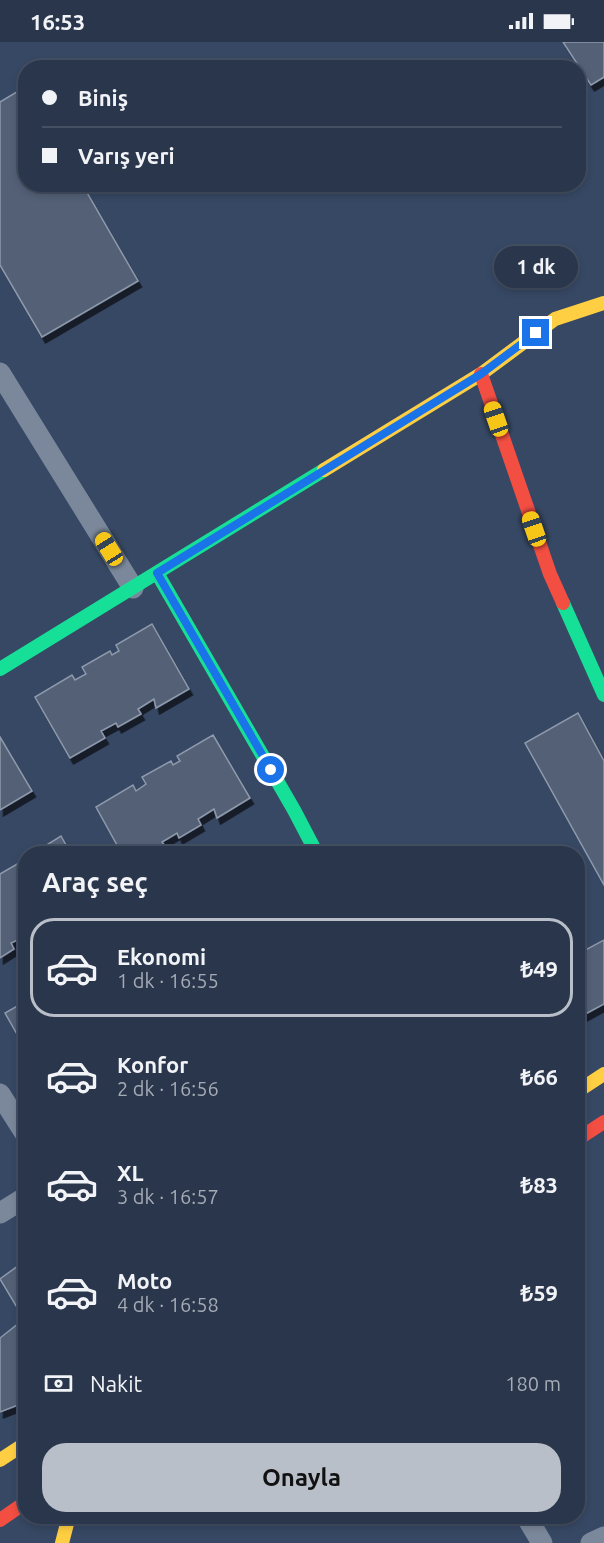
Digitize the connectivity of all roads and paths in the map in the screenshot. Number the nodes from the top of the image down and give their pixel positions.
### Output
1 (604, 303) edge
2 (0, 373) edge
3 (481, 374) junction
4 (157, 573) junction
5 (133, 588) junction
6 (0, 669) edge
7 (604, 695) edge
8 (313, 846) edge
9 (604, 1074) edge
10 (585, 1086) edge
11 (0, 1094) edge
12 (18, 1122) edge
13 (604, 1122) edge
14 (585, 1134) edge
15 (18, 1202) edge
16 (0, 1213) edge
17 (18, 1448) edge
18 (0, 1460) edge
19 (18, 1508) edge
20 (0, 1520) edge
21 (67, 1524) edge
22 (531, 1524) edge
23 (604, 1537) edge
24 (62, 1543) edge
25 (542, 1543) edge
26 (591, 1543) edge

1 - 3 street
2 - 5 street
3 - 4 street
3 - 7 street
4 - 5 street
4 - 8 street
5 - 6 street
9 - 10 street
11 - 12 street
13 - 14 street
15 - 16 street
17 - 18 street
19 - 20 street
21 - 24 street
22 - 25 street
23 - 26 street

